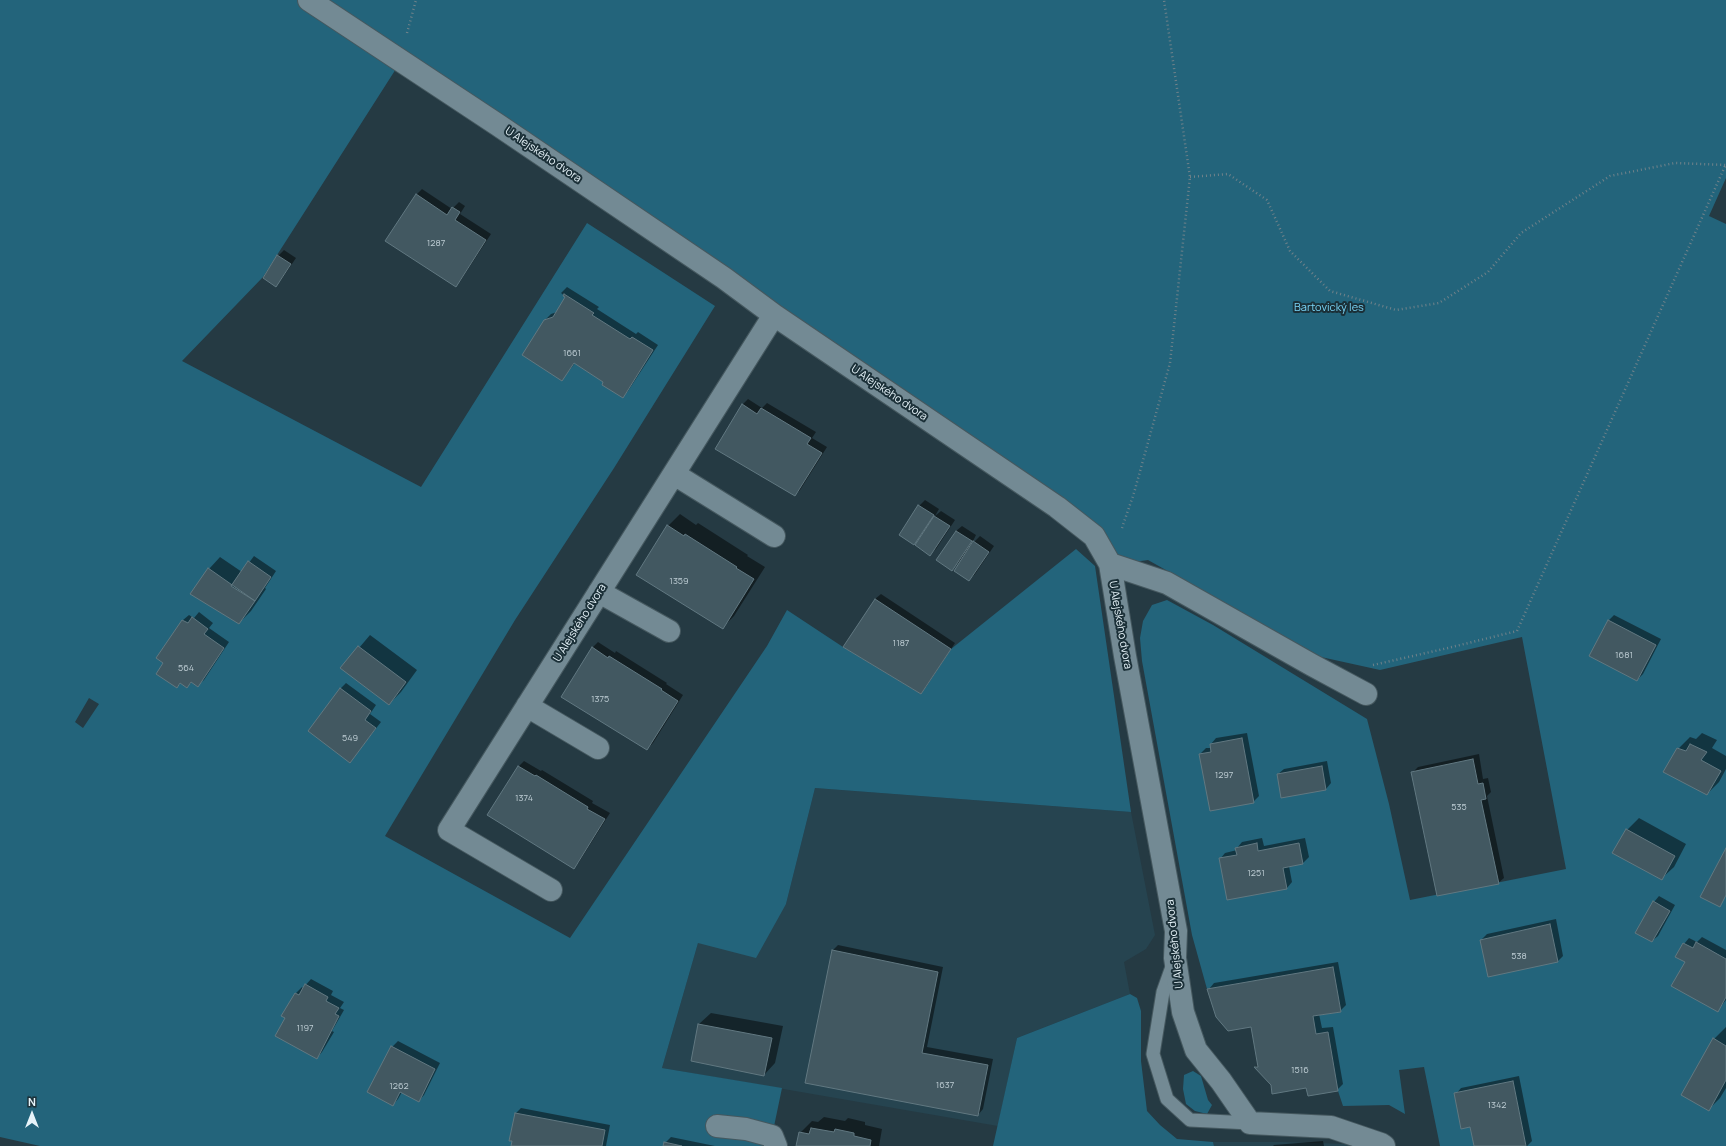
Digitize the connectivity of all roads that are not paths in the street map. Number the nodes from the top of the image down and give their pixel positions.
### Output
1 (309, 0) edge
2 (774, 315) junction
3 (674, 474) junction
4 (774, 536) dead end
5 (1110, 564) junction
6 (600, 592) junction
7 (669, 631) dead end
8 (1366, 694) dead end
9 (527, 706) junction
10 (598, 748) dead end
11 (551, 890) dead end
12 (1175, 958) junction
13 (1250, 1123) junction
14 (717, 1126) dead end
15 (776, 1146) edge
16 (1384, 1146) edge

1 - 2 street, U Alejského dvora
2 - 3 street, U Alejského dvora
2 - 5 street, U Alejského dvora
3 - 4 street
3 - 6 street, U Alejského dvora
5 - 8 street, U Alejského dvora
5 - 12 street, U Alejského dvora
6 - 7 street
6 - 9 street, U Alejského dvora
9 - 10 street
9 - 11 street, U Alejského dvora
12 - 13 street, U Alejského dvora
12 - 13 lane
13 - 16 street
14 - 15 street

